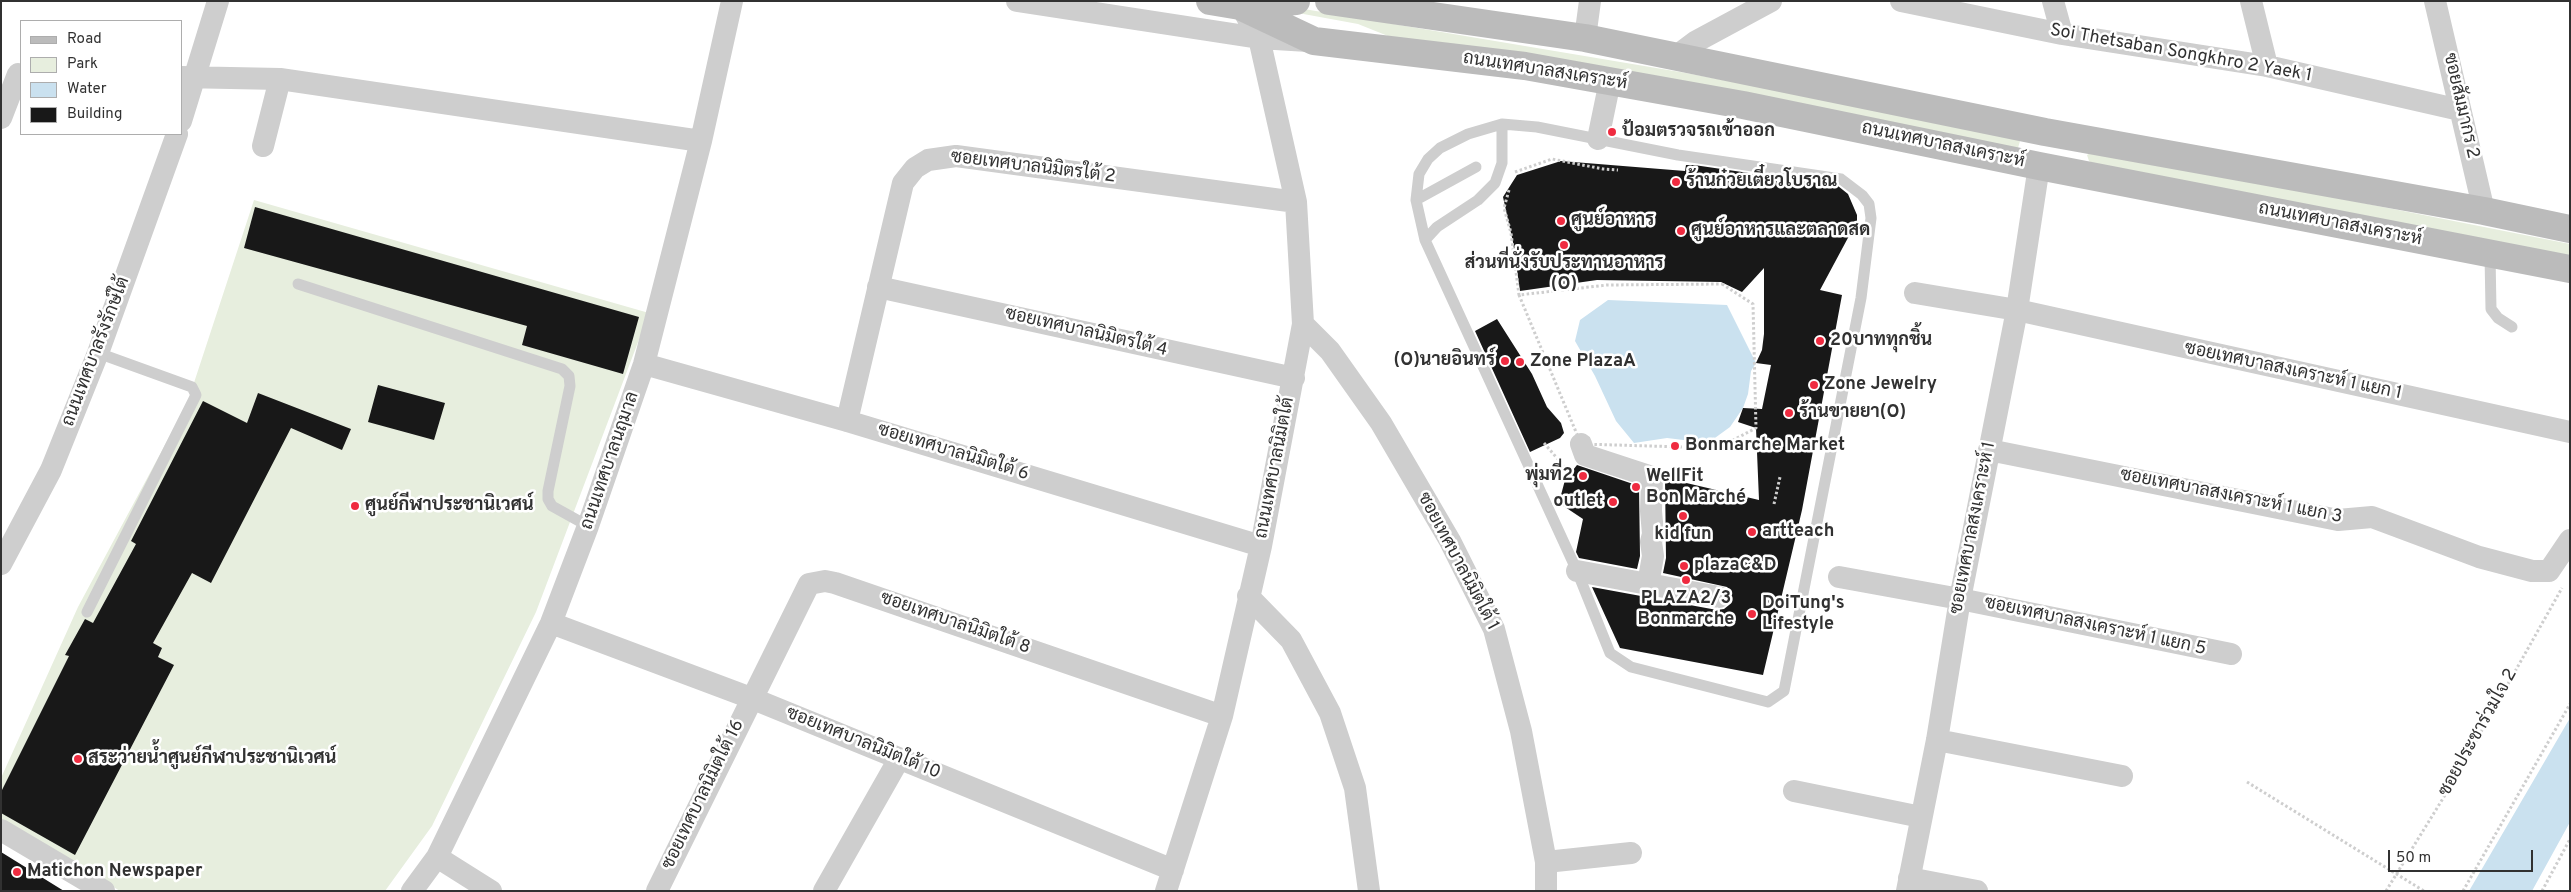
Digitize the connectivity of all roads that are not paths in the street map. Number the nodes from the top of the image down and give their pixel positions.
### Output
1 (218, 1) edge
2 (732, 1) edge
3 (1017, 1) edge
4 (1210, 1) edge
5 (1296, 1) edge
6 (1329, 1) edge
7 (1590, 1) edge
8 (1771, 1) edge
9 (1901, 1) edge
10 (2053, 1) edge
11 (2251, 1) edge
12 (2436, 1) edge
13 (1239, 4) edge
14 (2062, 34) junction
15 (1258, 38) junction
16 (1585, 38) junction
17 (1314, 41) junction
18 (1675, 57) junction
19 (2267, 66) junction
20 (13, 74) edge
21 (188, 77) edge
22 (280, 79) junction
23 (1610, 82) junction
24 (2460, 110) junction
25 (182, 114) edge
26 (1, 118) edge
27 (1502, 124) junction
28 (2045, 132) junction
29 (177, 135) edge
30 (1598, 139) junction
31 (701, 140) junction
32 (263, 146) dead end
33 (2039, 166) junction
34 (1476, 167) dead end
35 (1416, 200) junction
36 (1296, 202) junction
37 (2484, 211) junction
38 (2570, 229) edge
39 (1425, 240) junction
40 (2490, 254) junction
41 (2570, 269) edge
42 (298, 284) dead end
43 (878, 286) junction
44 (1915, 293) dead end
45 (2017, 310) junction
46 (1303, 324) junction
47 (2512, 327) dead end
48 (98, 353) junction
49 (644, 364) junction
50 (1294, 378) junction
51 (847, 421) junction
52 (2570, 432) edge
53 (1581, 444) road end
54 (1989, 450) junction
55 (588, 526) junction
56 (2570, 540) edge
57 (1261, 546) junction
58 (1, 564) edge
59 (1577, 572) junction
60 (1839, 577) dead end
61 (1648, 584) junction
62 (1248, 596) junction
63 (1719, 597) dead end
64 (1960, 599) junction
65 (87, 612) dead end
66 (551, 623) junction
67 (2230, 654) dead end
68 (751, 698) junction
69 (1222, 716) junction
70 (1937, 740) junction
71 (899, 759) junction
72 (2122, 776) dead end
73 (1794, 791) dead end
74 (1922, 817) junction
75 (1, 830) edge
76 (1631, 852) dead end
77 (436, 857) junction
78 (1546, 862) junction
79 (1170, 881) edge
80 (1908, 884) edge
81 (104, 891) edge
82 (412, 891) edge
83 (490, 891) edge
84 (657, 891) edge
85 (824, 891) edge
86 (1369, 891) edge
87 (1546, 891) edge
88 (1977, 891) edge

1 - 21 street
2 - 31 street, ถนนเทศบาลนฤมาล
3 - 15 street, ถนนเทศบาลสงเคราะห์
4 - 13 street, ถนนเทศบาลสงเคราะห์
5 - 13 street, ถนนเทศบาลสงเคราะห์
6 - 16 street, ถนนเทศบาลสงเคราะห์
7 - 16 street
8 - 18 street
9 - 14 street, Soi Thetsaban Songkhro 2 Yaek 1
10 - 14 street
11 - 19 street
12 - 24 street, ซอยสัมมากร 2
13 - 15 street, ถนนเทศบาลนิมิตใต้
13 - 17 street, ถนนเทศบาลสงเคราะห์
14 - 19 street, Soi Thetsaban Songkhro 2 Yaek 1
15 - 17 street, ถนนเทศบาลสงเคราะห์
15 - 36 street, ถนนเทศบาลนิมิตใต้
16 - 18 street, ถนนเทศบาลสงเคราะห์
17 - 23 street, ถนนเทศบาลสงเคราะห์
18 - 28 street, ถนนเทศบาลสงเคราะห์
19 - 24 street, Soi Thetsaban Songkhro 2 Yaek 1
20 - 26 street
21 - 22 street
21 - 25 street
22 - 31 street
22 - 32 street
23 - 30 street
23 - 33 street, ถนนเทศบาลสงเคราะห์
24 - 37 street, ซอยสัมมากร 2
27 - 30 lane
27 - 35 lane
27 - 39 lane
28 - 33 street
28 - 37 street, ถนนเทศบาลสงเคราะห์
29 - 48 street, ถนนเทศบาลรังรักษ์ใต้
30 - 59 lane
31 - 49 street, ถนนเทศบาลนฤมาล
33 - 40 street, ถนนเทศบาลสงเคราะห์
33 - 45 street, ซอยเทศบาลสงเคราะห์ 1
34 - 35 lane
35 - 39 lane
36 - 43 street, ซอยเทศบาลนิมิตรใต้ 2
36 - 46 street, ถนนเทศบาลนิมิตใต้
37 - 38 street, ถนนเทศบาลสงเคราะห์
39 - 59 lane
40 - 41 street, ถนนเทศบาลสงเคราะห์
40 - 47 lane
42 - 55 lane
43 - 50 street, ซอยเทศบาลนิมิตรใต้ 4
43 - 51 street, ซอยเทศบาลนิมิตรใต้ 2
44 - 45 street, ซอยเทศบาลสงเคราะห์ 1 แยก 1
45 - 52 street, ซอยเทศบาลสงเคราะห์ 1 แยก 1
45 - 54 street, ซอยเทศบาลสงเคราะห์ 1
46 - 50 street, ถนนเทศบาลนิมิตใต้
46 - 78 street, ซอยเทศบาลนิมิตใต้ 1
48 - 58 street, ถนนเทศบาลรังรักษ์ใต้
48 - 65 lane
49 - 51 street, ซอยเทศบาลนิมิตใต้ 6
49 - 55 street, ถนนเทศบาลนฤมาล
50 - 57 street, ถนนเทศบาลนิมิตใต้
51 - 57 street, ซอยเทศบาลนิมิตใต้ 6
53 - 61 street
54 - 56 street, ซอยเทศบาลสงเคราะห์ 1 แยก 3
54 - 64 street, ซอยเทศบาลสงเคราะห์ 1
55 - 66 street, ถนนเทศบาลนฤมาล
57 - 62 street, ถนนเทศบาลนิมิตใต้
59 - 61 street
60 - 64 street, ซอยเทศบาลสงเคราะห์ 1 แยก 5
61 - 63 street
62 - 69 street, ถนนเทศบาลนิมิตใต้
62 - 86 street
64 - 67 street, ซอยเทศบาลสงเคราะห์ 1 แยก 5
64 - 70 street, ซอยเทศบาลสงเคราะห์ 1
66 - 68 street, ซอยเทศบาลนิมิตใต้ 10
66 - 77 street, ถนนเทศบาลนฤมาล
68 - 69 street, ซอยเทศบาลนิมิตใต้ 8
68 - 71 street, ซอยเทศบาลนิมิตใต้ 10
68 - 84 street, ซอยเทศบาลนิมิตใต้ 16
69 - 79 street, ถนนเทศบาลนิมิตใต้
70 - 72 street
70 - 74 street, ซอยเทศบาลสงเคราะห์ 1
71 - 79 street, ซอยเทศบาลนิมิตใต้ 10
71 - 85 street
73 - 74 street
74 - 80 street, ซอยเทศบาลสงเคราะห์ 1
75 - 81 street
76 - 78 street
77 - 82 street, ถนนเทศบาลนฤมาล
77 - 83 street
78 - 87 street, ซอยเทศบาลนิมิตใต้ 1
80 - 88 street

